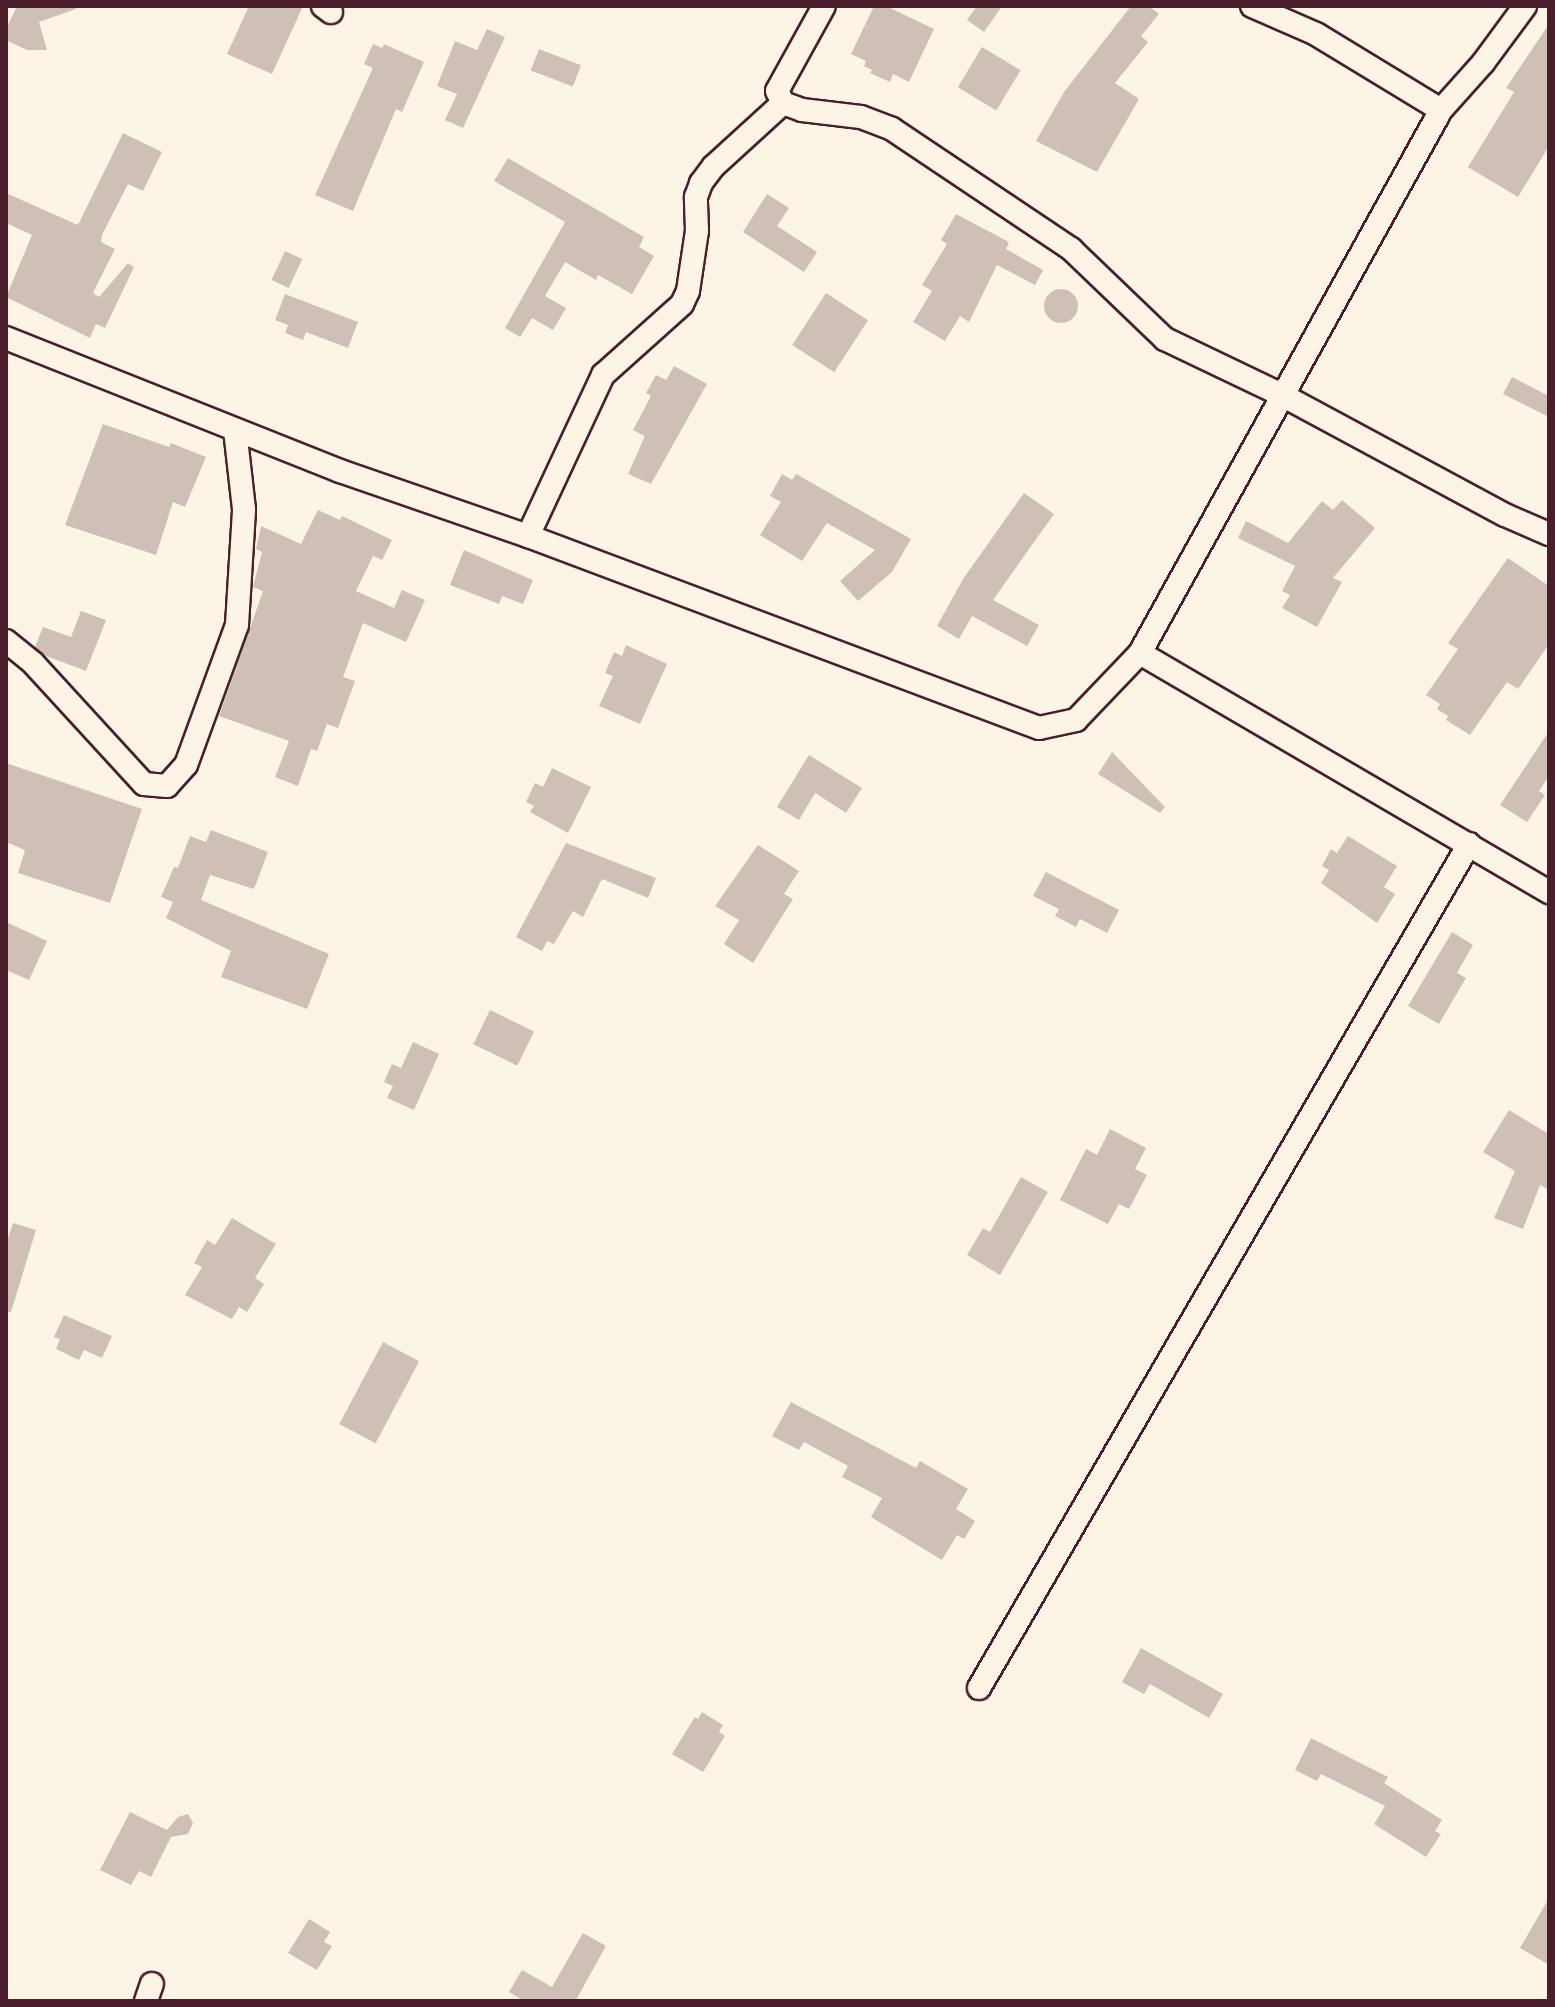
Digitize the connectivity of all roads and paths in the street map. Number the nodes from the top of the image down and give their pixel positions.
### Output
1 (824, 6) edge
2 (1252, 6) edge
3 (1525, 6) edge
4 (783, 103) junction
5 (1441, 110) junction
6 (6, 338) edge
7 (1282, 395) junction
8 (235, 430) junction
9 (1549, 534) edge
10 (528, 536) junction
11 (6, 641) edge
12 (1140, 653) junction
13 (1469, 844) junction
14 (1549, 892) edge
15 (979, 1688) dead end

1 - 4 street
2 - 5 street
3 - 5 street
4 - 7 street
4 - 10 street
5 - 7 street
6 - 8 street
7 - 9 street
7 - 12 street
8 - 10 street
8 - 11 street
10 - 12 street
12 - 13 street
13 - 14 street
13 - 15 street

